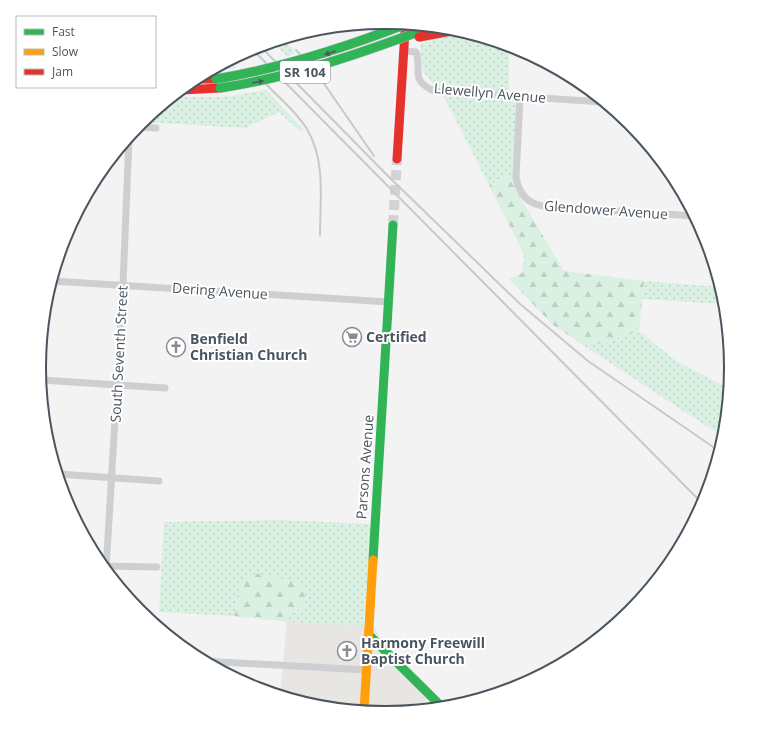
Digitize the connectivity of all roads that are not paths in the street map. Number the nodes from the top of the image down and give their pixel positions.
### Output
1 (382, 29) edge
2 (392, 29) edge
3 (406, 30) edge
4 (418, 31) edge
5 (436, 33) edge
6 (386, 43) junction
7 (347, 46) junction
8 (404, 51) junction
9 (208, 79) edge
10 (192, 89) edge
11 (520, 97) junction
12 (594, 101) edge
13 (147, 128) edge
14 (156, 128) dead end
15 (129, 147) edge
16 (397, 159) tunnel mouth
17 (688, 216) edge
18 (393, 225) tunnel mouth
19 (58, 281) edge
20 (123, 285) junction
21 (389, 302) junction
22 (47, 380) edge
23 (118, 385) junction
24 (165, 388) dead end
25 (64, 474) edge
26 (111, 478) junction
27 (159, 480) dead end
28 (106, 558) edge
29 (111, 567) edge
30 (157, 568) dead end
31 (369, 635) junction
32 (217, 662) edge
33 (366, 670) junction
34 (437, 702) edge
35 (364, 705) edge

1 - 7 main road, bridge
2 - 7 main road, SR 104, bridge
3 - 8 main road
4 - 6 main road, SR 104, bridge
5 - 6 main road, bridge
10 -> 6 main road, SR 104, bridge
7 -> 9 main road, SR 104, bridge
8 - 11 street, Llewellyn Avenue
8 - 16 main road
11 - 12 street, Llewellyn Avenue
11 - 17 street, Glendower Avenue
13 - 14 street
15 - 20 street, South Seventh Street
18 - 21 main road, Parsons Avenue
19 - 20 street, Dering Avenue
20 - 21 street, Dering Avenue
20 - 23 street, South Seventh Street
21 - 31 main road, Parsons Avenue
22 - 23 street
23 - 24 street
23 - 26 street, South Seventh Street
25 - 26 street
26 - 27 street
26 - 28 street, South Seventh Street
29 - 30 street
31 - 33 main road, Parsons Avenue
31 - 34 main road
32 - 33 street
33 - 35 main road, Parsons Avenue

